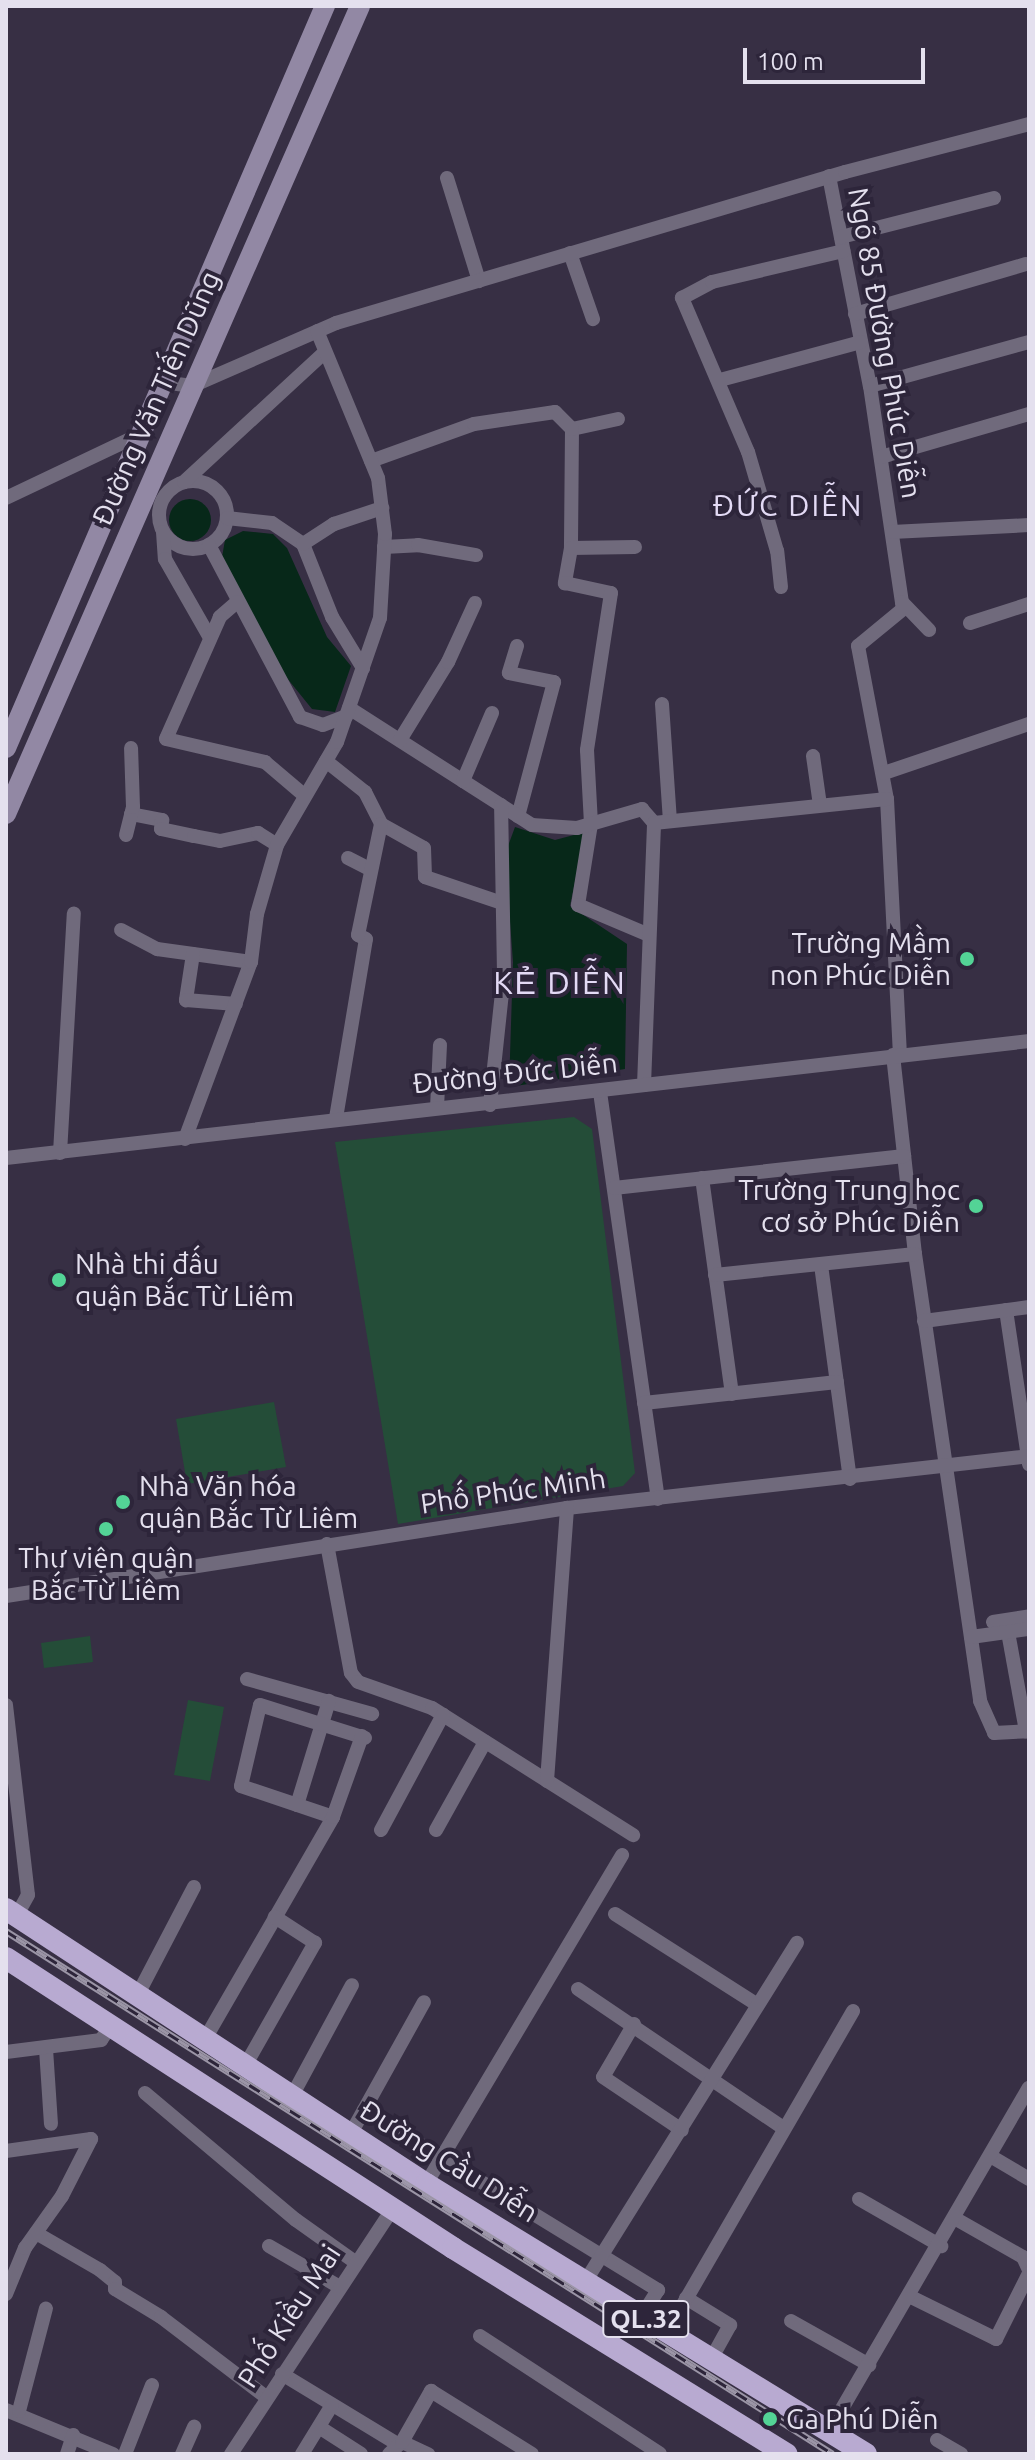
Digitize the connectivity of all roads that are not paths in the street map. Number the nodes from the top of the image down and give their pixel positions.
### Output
1 (325, 6) edge
2 (360, 6) edge
3 (1029, 124) edge
4 (829, 176) junction
5 (447, 178) dead end
6 (994, 198) dead end
7 (842, 244) junction
8 (570, 253) junction
9 (1026, 264) dead end
10 (479, 281) junction
11 (855, 314) junction
12 (593, 319) dead end
13 (317, 331) junction
14 (861, 342) junction
15 (1029, 342) edge
16 (325, 352) junction
17 (720, 380) junction
18 (163, 382) junction
19 (192, 386) junction
20 (870, 386) junction
21 (1029, 414) edge
22 (618, 419) dead end
23 (572, 429) junction
24 (141, 434) junction
25 (881, 457) junction
26 (371, 461) junction
27 (153, 475) junction
28 (184, 482) junction
29 (165, 495) junction
30 (6, 498) edge
31 (382, 508) junction
32 (227, 518) junction
33 (1029, 525) edge
34 (892, 526) junction
35 (163, 532) junction
36 (303, 544) junction
37 (209, 545) junction
38 (384, 547) junction
39 (635, 547) dead end
40 (571, 548) junction
41 (476, 555) dead end
42 (781, 587) dead end
43 (237, 602) junction
44 (902, 602) junction
45 (475, 603) dead end
46 (1029, 604) edge
47 (970, 623) dead end
48 (929, 630) dead end
49 (210, 638) junction
50 (517, 646) dead end
51 (363, 668) junction
52 (662, 704) dead end
53 (347, 712) junction
54 (492, 713) dead end
55 (1029, 724) edge
56 (400, 740) junction
57 (6, 748) edge
58 (131, 748) dead end
59 (813, 756) dead end
60 (326, 761) junction
61 (884, 773) junction
62 (463, 781) junction
63 (305, 796) junction
64 (887, 799) junction
65 (501, 805) junction
66 (820, 805) junction
67 (6, 814) edge
68 (131, 814) junction
69 (518, 816) junction
70 (670, 821) junction
71 (654, 823) junction
72 (381, 824) junction
73 (591, 824) junction
74 (126, 835) dead end
75 (277, 845) junction
76 (348, 858) dead end
77 (368, 868) junction
78 (502, 903) junction
79 (74, 913) dead end
80 (121, 930) dead end
81 (649, 935) junction
82 (193, 954) junction
83 (251, 962) junction
84 (236, 1004) junction
85 (1029, 1041) edge
86 (440, 1045) dead end
87 (896, 1054) junction
88 (644, 1085) junction
89 (600, 1092) junction
90 (490, 1105) junction
91 (437, 1108) junction
92 (336, 1118) junction
93 (185, 1139) junction
94 (60, 1153) junction
95 (904, 1156) junction
96 (6, 1158) edge
97 (702, 1178) junction
98 (614, 1188) junction
99 (915, 1254) junction
100 (821, 1265) junction
101 (715, 1275) junction
102 (1029, 1307) edge
103 (1006, 1310) junction
104 (924, 1321) junction
105 (837, 1382) junction
106 (732, 1394) junction
107 (644, 1403) junction
108 (1029, 1459) edge
109 (944, 1467) junction
110 (850, 1479) junction
111 (658, 1499) junction
112 (567, 1508) junction
113 (327, 1544) junction
114 (6, 1596) edge
115 (1029, 1616) edge
116 (993, 1622) dead end
117 (1029, 1629) edge
118 (1008, 1632) junction
119 (971, 1637) junction
120 (247, 1679) dead end
121 (329, 1701) junction
122 (6, 1705) edge
123 (372, 1714) dead end
124 (443, 1715) junction
125 (323, 1724) junction
126 (1028, 1731) edge
127 (485, 1742) junction
128 (547, 1781) junction
129 (297, 1805) junction
130 (333, 1817) junction
131 (381, 1830) dead end
132 (436, 1830) dead end
133 (633, 1835) dead end
134 (622, 1855) dead end
135 (194, 1887) dead end
136 (11, 1912) edge
137 (615, 1914) dead end
138 (275, 1917) junction
139 (797, 1943) dead end
140 (6, 1958) edge
141 (352, 1985) dead end
142 (578, 1989) dead end
143 (137, 1996) junction
144 (424, 2002) dead end
145 (758, 2005) junction
146 (853, 2011) dead end
147 (634, 2024) junction
148 (111, 2025) junction
149 (205, 2039) junction
150 (46, 2049) junction
151 (6, 2052) edge
152 (253, 2070) junction
153 (714, 2080) junction
154 (1029, 2088) edge
155 (145, 2093) dead end
156 (292, 2096) junction
157 (239, 2107) junction
158 (364, 2110) junction
159 (1023, 2118) edge
160 (51, 2124) dead end
161 (782, 2127) junction
162 (682, 2130) junction
163 (350, 2135) junction
164 (6, 2151) edge
165 (992, 2157) junction
166 (441, 2159) junction
167 (1029, 2179) edge
168 (426, 2184) junction
169 (859, 2199) dead end
170 (393, 2208) junction
171 (956, 2219) junction
172 (36, 2233) junction
173 (269, 2246) dead end
174 (941, 2246) junction
175 (600, 2258) junction
176 (355, 2262) junction
177 (1029, 2271) edge
178 (585, 2282) junction
179 (338, 2286) junction
180 (6, 2294) edge
181 (911, 2297) junction
182 (686, 2298) junction
183 (46, 2308) dead end
184 (642, 2316) junction
185 (791, 2321) dead end
186 (667, 2332) junction
187 (480, 2336) dead end
188 (711, 2359) junction
189 (869, 2365) junction
190 (282, 2374) junction
191 (152, 2385) dead end
192 (266, 2397) junction
193 (332, 2405) junction
194 (13, 2410) edge
195 (194, 2427) dead end
196 (319, 2427) junction
197 (829, 2431) junction
198 (73, 2435) junction
199 (937, 2440) dead end
200 (396, 2446) edge
201 (67, 2454) edge
202 (113, 2454) edge
203 (125, 2454) edge
204 (182, 2454) edge
205 (231, 2454) edge
206 (302, 2454) edge
207 (361, 2454) edge
208 (428, 2454) edge
209 (532, 2454) edge
210 (660, 2454) edge
211 (786, 2454) edge
212 (866, 2454) edge
213 (961, 2454) edge

1 - 18 main road, Đường Văn Tiến Dũng
2 - 19 main road, Đường Văn Tiến Dũng
3 - 4 street
4 - 7 street, Ngõ 85 Đường Phúc Diễn
4 - 8 street
5 - 10 street
6 - 7 street
7 - 11 street, Ngõ 85 Đường Phúc Diễn
7 - 17 street
8 - 10 street
8 - 12 street
9 - 11 street
10 - 13 street
11 - 14 street, Ngõ 85 Đường Phúc Diễn
13 - 16 street
13 - 19 street
14 - 17 street
14 - 20 street, Ngõ 85 Đường Phúc Diễn
15 - 20 street
16 - 26 street
16 - 28 street
17 - 42 street
18 - 19 street
18 - 24 main road, Đường Văn Tiến Dũng
19 - 27 main road, Đường Văn Tiến Dũng
20 - 25 street, Ngõ 85 Đường Phúc Diễn
21 - 25 street
22 - 23 street
23 - 26 street
23 - 40 street
24 - 30 street
24 - 57 main road, Đường Văn Tiến Dũng
25 - 34 street, Ngõ 85 Đường Phúc Diễn
26 - 31 street
27 - 29 street
27 - 67 main road, Đường Văn Tiến Dũng
28 - 29 street
28 - 32 street
29 - 35 street
31 - 36 street
31 - 38 street
32 - 36 street
32 - 37 street
33 - 34 street
34 - 44 street, Ngõ 85 Đường Phúc Diễn
35 - 37 street
35 - 49 street
36 - 51 street
37 - 43 street
38 - 41 street
38 - 51 street
39 - 40 street
40 - 73 street
43 - 49 street
43 - 53 street
44 - 48 street
44 - 61 street
45 - 56 street
46 - 47 street
49 - 63 street
50 - 69 street
51 - 53 street
52 - 70 street
53 - 56 street
53 - 60 street
54 - 62 street
55 - 61 street
56 - 62 street
58 - 68 street
59 - 66 street
60 - 63 street
60 - 72 street
61 - 64 street
62 - 65 street
63 - 75 street
64 - 66 street
64 - 87 street
65 - 69 street
65 - 78 street
66 - 70 street
68 - 74 street
68 - 75 street
69 - 73 street
70 - 71 street
71 - 73 street
71 - 81 street
72 - 77 street
72 - 78 street
73 - 81 street
75 - 83 street
76 - 77 street
77 - 92 street
78 - 90 street
79 - 94 street
80 - 82 street
81 - 88 street
82 - 83 street
82 - 84 street
83 - 84 street
84 - 93 street
85 - 87 street, Đường Đức Diễn
86 - 91 street
87 - 88 street, Đường Đức Diễn
87 - 95 street
88 - 89 street, Đường Đức Diễn
89 - 90 street, Đường Đức Diễn
89 - 98 street
90 - 91 street, Đường Đức Diễn
91 - 92 street, Đường Đức Diễn
92 - 93 street, Đường Đức Diễn
93 - 94 street, Đường Đức Diễn
94 - 96 street, Đường Đức Diễn
95 - 97 street
95 - 99 street
97 - 98 street
97 - 101 street
98 - 107 street
99 - 100 street
99 - 104 street
100 - 101 street
100 - 105 street
101 - 106 street
102 - 103 street
103 - 104 street
103 - 108 street
104 - 109 street
105 - 106 street
105 - 110 street
106 - 107 street
107 - 111 street
108 - 109 street, Phố Phúc Minh
109 - 110 street, Phố Phúc Minh
109 - 119 street
110 - 111 street, Phố Phúc Minh
111 - 112 street, Phố Phúc Minh
112 - 113 street, Phố Phúc Minh
112 - 128 street
113 - 114 street, Phố Phúc Minh
113 - 124 street
115 - 116 street
117 - 118 street
118 - 119 street
118 - 126 street
119 - 126 street
120 - 121 street
121 - 123 street
121 - 125 street
122 - 136 street
124 - 127 street
124 - 131 street
125 - 129 street
125 - 129 street
125 - 130 street
127 - 128 street
127 - 132 street
128 - 133 street
129 - 130 street
130 - 138 street
134 - 166 street
135 - 143 street
136 - 143 highway, Đường Cầu Diễn / QL.32
137 - 145 street
138 - 149 street
138 - 152 street
139 - 145 street
140 - 148 highway, QL.32
141 - 156 street
142 - 147 street
143 - 149 highway, Đường Cầu Diễn / QL.32
144 - 158 street
145 - 153 street
146 - 161 street
147 - 153 street
147 - 162 street
148 - 150 street
148 - 157 highway, QL.32
149 - 152 highway, Đường Cầu Diễn / QL.32
150 - 151 street
150 - 160 street
152 - 156 highway, Đường Cầu Diễn / QL.32
152 - 157 highway
153 - 161 street
153 - 162 street
154 - 159 street
155 - 176 street
156 - 163 highway, Đường Cầu Diễn / QL.32
157 - 170 highway, QL.32
158 - 163 street
158 - 166 street
159 - 165 street
161 - 182 street
162 - 175 street
163 - 168 highway, Đường Cầu Diễn / QL.32
164 - 172 street
165 - 167 street
165 - 171 street
166 - 168 street
166 - 175 street
168 - 178 highway, Đường Cầu Diễn / QL.32
169 - 174 street
170 - 176 street, Phố Kiều Mai
170 - 211 highway, QL.32
171 - 174 street
171 - 177 street
172 - 180 street
172 - 192 street
173 - 179 street
174 - 181 street
175 - 178 street
175 - 184 street
176 - 179 street, Phố Kiều Mai
177 - 181 street
178 - 184 highway, Đường Cầu Diễn / QL.32
179 - 190 street, Phố Kiều Mai
181 - 189 street
182 - 186 street
182 - 188 street
183 - 194 street
184 - 186 highway, Đường Cầu Diễn / QL.32
185 - 189 street
186 - 188 highway, Đường Cầu Diễn / QL.32
187 - 210 street
188 - 197 highway, Đường Cầu Diễn / QL.32
189 - 197 street
190 - 192 street, Phố Kiều Mai
190 - 193 street
191 - 203 street
192 - 205 street, Phố Kiều Mai
193 - 196 street
193 - 200 street
194 - 198 street
195 - 204 street
196 - 206 street
196 - 207 street
197 - 212 highway, Đường Cầu Diễn / QL.32
198 - 201 street
198 - 202 street
199 - 213 street
200 - 208 street
200 - 209 street

